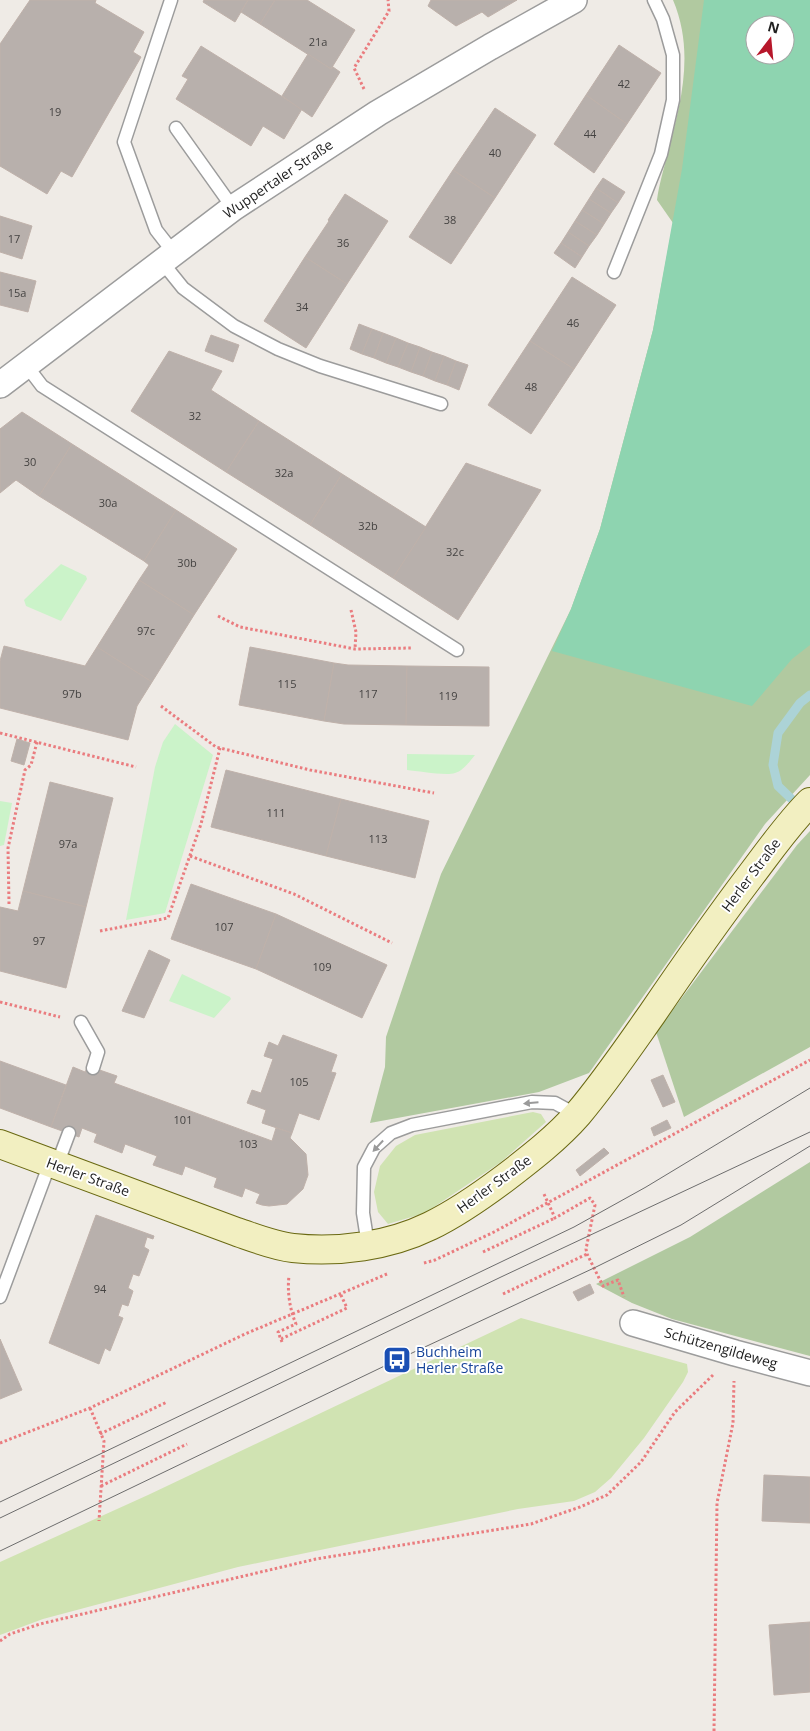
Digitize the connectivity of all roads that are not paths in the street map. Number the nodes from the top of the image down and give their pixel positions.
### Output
1 (170, 0) edge
2 (574, 0) edge
3 (654, 0) edge
4 (176, 128) dead end
5 (233, 208) junction
6 (168, 257) junction
7 (614, 272) dead end
8 (26, 365) junction
9 (0, 385) edge
10 (441, 404) dead end
11 (457, 650) dead end
12 (810, 802) edge
13 (80, 1022) road end
14 (93, 1068) dead end
15 (577, 1115) junction
16 (69, 1133) dead end
17 (0, 1144) edge
18 (54, 1164) junction
19 (368, 1245) junction
20 (0, 1296) edge
21 (633, 1323) road end
22 (810, 1373) edge

1 - 6 lane
2 - 5 street, Wuppertaler Straße
3 - 7 lane
4 - 5 lane
5 - 6 street, Wuppertaler Straße
6 - 8 street, Wuppertaler Straße
6 - 10 lane
8 - 9 street, Wuppertaler Straße
8 - 11 lane
12 - 15 street, Herler Straße
13 - 14 lane
15 - 19 street, Herler Straße
15 -> 19 lane
16 - 18 lane
17 - 18 street, Herler Straße
18 - 19 street, Herler Straße
18 - 20 lane
21 - 22 street, Schützengildeweg

